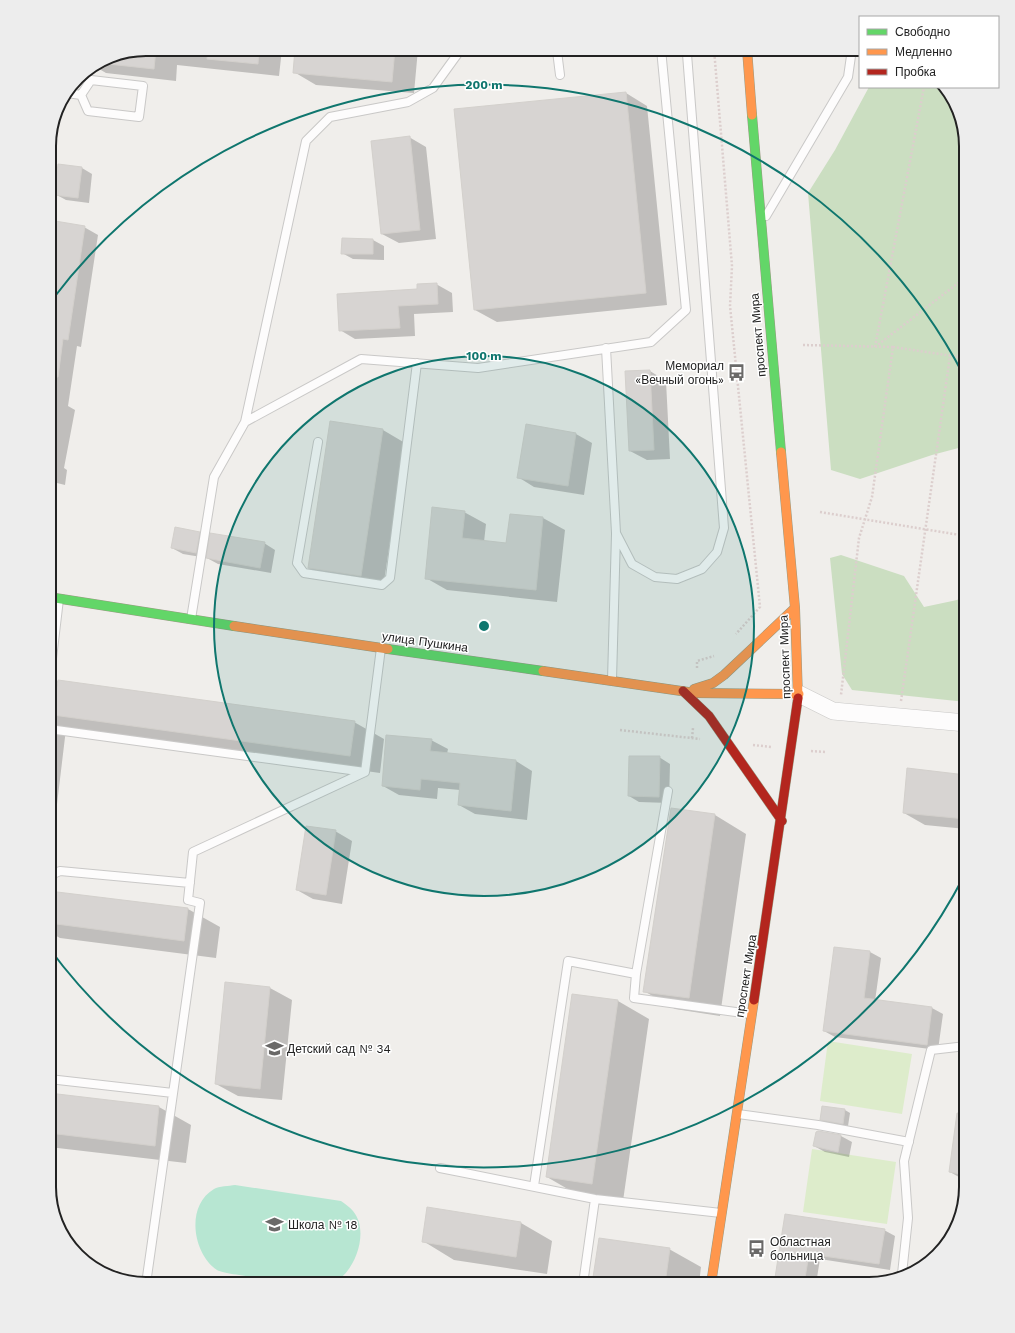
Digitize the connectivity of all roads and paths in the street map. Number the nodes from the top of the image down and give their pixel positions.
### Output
1 (456, 56) edge
2 (558, 56) edge
3 (662, 56) edge
4 (688, 56) edge
5 (715, 56) edge
6 (748, 56) edge
7 (851, 56) edge
8 (560, 75) dead end
9 (924, 88) edge
10 (73, 93) edge
11 (81, 94) junction
12 (761, 226) junction
13 (959, 282) edge
14 (803, 345) dead end
15 (875, 347) junction
16 (893, 347) junction
17 (606, 348) junction
18 (950, 356) junction
19 (959, 357) edge
20 (417, 364) junction
21 (245, 422) junction
22 (318, 442) dead end
23 (820, 512) dead end
24 (864, 520) junction
25 (925, 530) junction
26 (616, 533) junction
27 (959, 535) edge
28 (56, 598) edge
29 (60, 599) junction
30 (795, 608) junction
31 (190, 620) junction
32 (56, 630) edge
33 (735, 635) dead end
34 (381, 648) junction
35 (719, 651) dead end
36 (697, 660) dead end
37 (612, 681) junction
38 (683, 691) junction
39 (799, 694) junction
40 (835, 694) dead end
41 (842, 695) junction
42 (849, 696) dead end
43 (900, 704) dead end
44 (959, 722) edge
45 (56, 730) edge
46 (365, 772) junction
47 (668, 791) dead end
48 (782, 820) junction
49 (56, 873) edge
50 (190, 883) junction
51 (636, 974) junction
52 (753, 1014) junction
53 (959, 1047) edge
54 (56, 1081) edge
55 (173, 1093) junction
56 (738, 1114) junction
57 (909, 1142) junction
58 (440, 1168) dead end
59 (534, 1186) junction
60 (595, 1199) junction
61 (723, 1213) junction
62 (902, 1270) edge
63 (147, 1277) edge
64 (584, 1277) edge
65 (712, 1277) edge

1 - 21 lane
2 - 8 lane
3 - 17 lane
4 - 26 lane
5 - 33 path
6 - 12 main road, проспект Мира
7 - 12 lane
9 - 15 path
10 - 11 lane
11 - 11 lane
12 - 30 main road, проспект Мира
13 - 15 path
14 - 15 path
15 - 16 path
16 - 18 path
16 - 24 path
17 - 20 lane
17 - 26 lane
18 - 19 path
18 - 25 path
20 - 21 lane
20 - 22 lane
21 - 31 lane
23 - 24 path
24 - 25 path
24 - 41 path
25 - 27 path
25 - 43 path
26 - 37 lane
28 - 29 main road, улица Пушкина
29 - 31 main road, улица Пушкина
29 - 32 lane
30 - 38 main road
30 - 39 main road, проспект Мира
31 - 34 main road, улица Пушкина
34 - 37 main road, улица Пушкина
34 - 46 lane
35 - 36 path
37 - 38 main road, улица Пушкина
38 - 39 main road, улица Пушкина
38 - 48 main road
39 - 44 street
39 - 48 main road, проспект Мира
40 - 41 path
41 - 42 path
45 - 46 lane
46 - 50 lane
47 - 51 lane
48 - 52 main road, проспект Мира
49 - 50 lane
50 - 55 lane
51 - 52 lane
51 - 59 lane
52 - 56 main road, проспект Мира
53 - 57 lane
54 - 55 lane
55 - 63 lane
56 - 57 lane
56 - 61 main road, проспект Мира
57 - 62 lane
58 - 59 lane
59 - 60 lane
60 - 61 lane
60 - 64 lane
61 - 65 main road, проспект Мира

